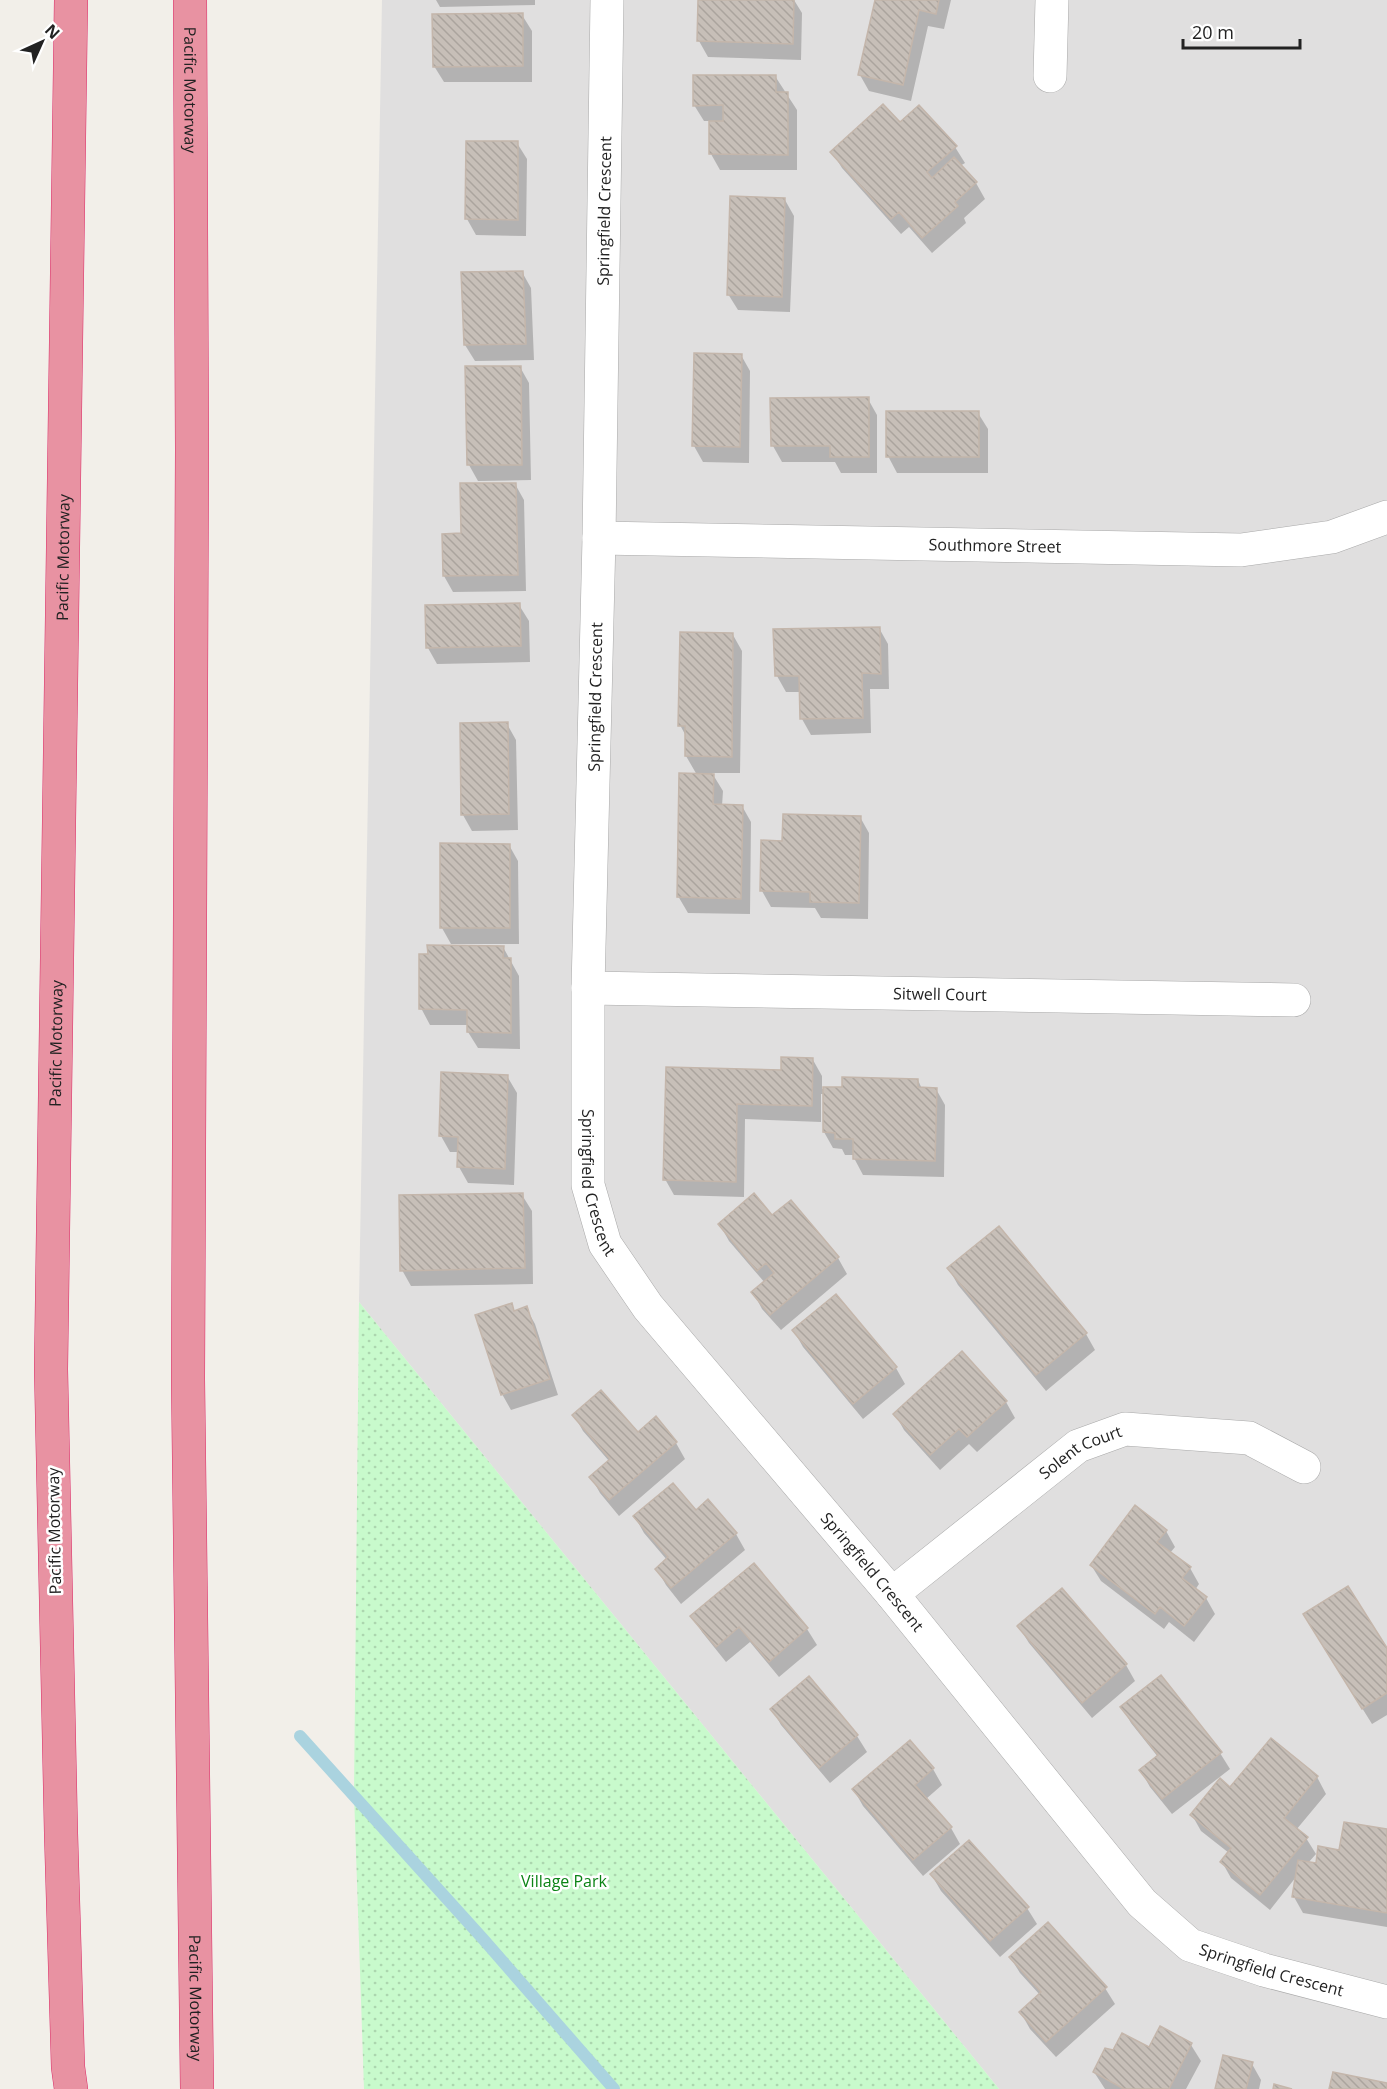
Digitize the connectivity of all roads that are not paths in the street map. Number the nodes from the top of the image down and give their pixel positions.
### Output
1 (71, 0) edge
2 (190, 0) edge
3 (607, 0) edge
4 (1052, 0) edge
5 (1050, 76) dead end
6 (1387, 517) edge
7 (599, 538) junction
8 (588, 988) junction
9 (1294, 1000) dead end
10 (1304, 1467) dead end
11 (892, 1594) junction
12 (1387, 2002) edge
13 (70, 2082) edge
14 (197, 2089) edge

1 - 13 highway, Pacific Motorway
2 - 14 highway, Pacific Motorway
3 - 7 street, Springfield Crescent
4 - 5 street
6 - 7 street, Southmore Street
7 - 8 street, Springfield Crescent
8 - 9 street, Sitwell Court
8 - 11 street, Springfield Crescent
10 - 11 street, Solent Court
11 - 12 street, Springfield Crescent

